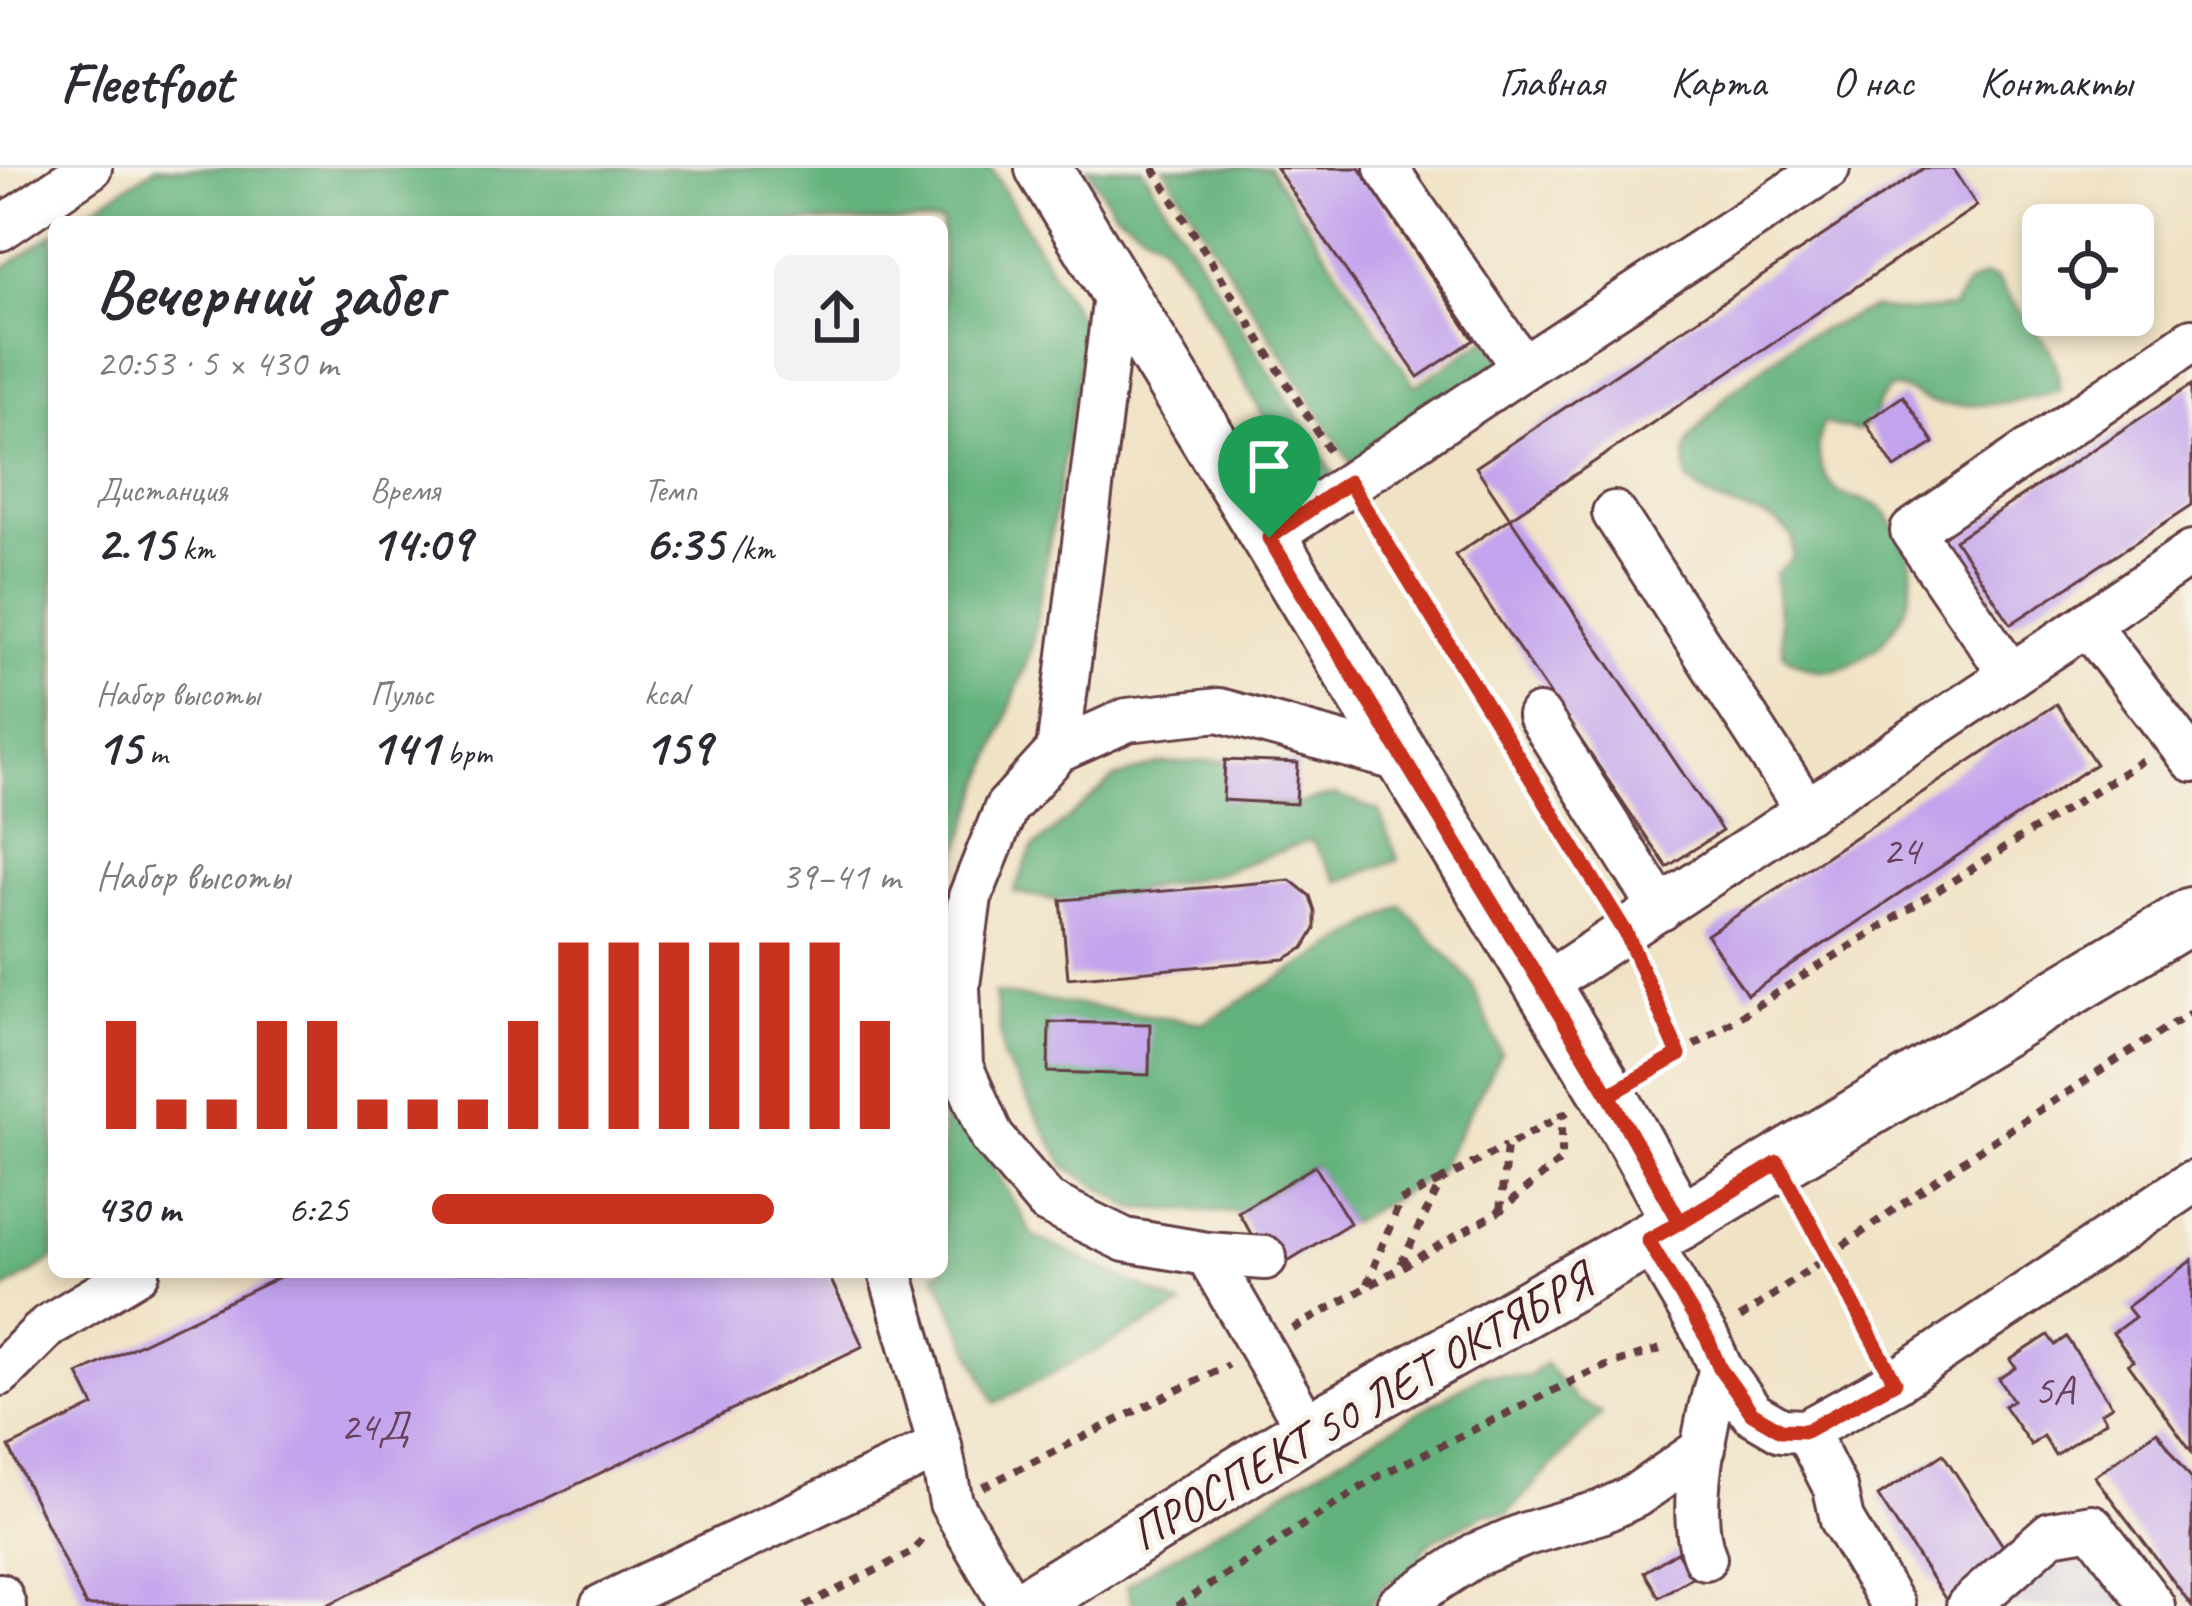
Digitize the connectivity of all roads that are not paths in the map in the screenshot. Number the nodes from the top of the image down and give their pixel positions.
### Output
1 (90, 168) edge
2 (1043, 168) edge
3 (1386, 168) edge
4 (1828, 168) edge
5 (47, 180) edge
6 (0, 229) edge
7 (1116, 287) junction
8 (2192, 340) edge
9 (1523, 368) junction
10 (1614, 513) dead end
11 (1269, 538) junction
12 (2192, 551) edge
13 (2087, 624) junction
14 (2011, 675) junction
15 (1521, 726) road end
16 (2184, 750) edge
17 (1058, 751) junction
18 (1404, 761) junction
19 (1807, 811) junction
20 (1661, 909) junction
21 (2192, 915) edge
22 (1541, 987) junction
23 (2192, 1182) edge
24 (1664, 1231) junction
25 (1207, 1254) junction
26 (1265, 1258) dead end
27 (128, 1278) edge
28 (892, 1278) edge
29 (1720, 1369) junction
30 (0, 1374) edge
31 (1309, 1431) junction
32 (1806, 1431) junction
33 (940, 1446) junction
34 (1704, 1448) junction
35 (2063, 1491) dead end
36 (2092, 1526) junction
37 (1706, 1558) dead end
38 (0, 1595) edge
39 (4, 1606) edge
40 (602, 1606) edge
41 (1011, 1606) edge
42 (1025, 1606) edge
43 (1398, 1606) edge
44 (1893, 1606) edge
45 (1968, 1606) edge
46 (2153, 1606) edge

1 - 5 street
2 - 7 main road
3 - 9 street
4 - 9 street
5 - 6 street
7 - 11 main road
7 - 17 street
8 - 14 street
9 - 11 street
10 - 19 street
11 - 18 main road
12 - 13 street
13 - 14 street
13 - 16 street
14 - 19 street
15 - 20 street
17 - 18 street
17 - 25 street
18 - 22 main road
19 - 20 street
20 - 22 street
21 - 24 main road, ПРОСПЕКТ 50 ЛЕТ ОКТЯБРЯ
22 - 24 main road
23 - 32 street
24 - 29 street
24 - 31 main road, ПРОСПЕКТ 50 ЛЕТ ОКТЯБРЯ
25 - 26 street
25 - 31 street
27 - 30 street
28 - 33 street
29 - 32 street
29 - 34 street
31 - 42 main road, ПРОСПЕКТ 50 ЛЕТ ОКТЯБРЯ
32 - 44 street
33 - 40 street
33 - 41 street
34 - 37 street
34 - 43 street
35 - 36 street
36 - 45 street
36 - 46 street
38 - 39 street

